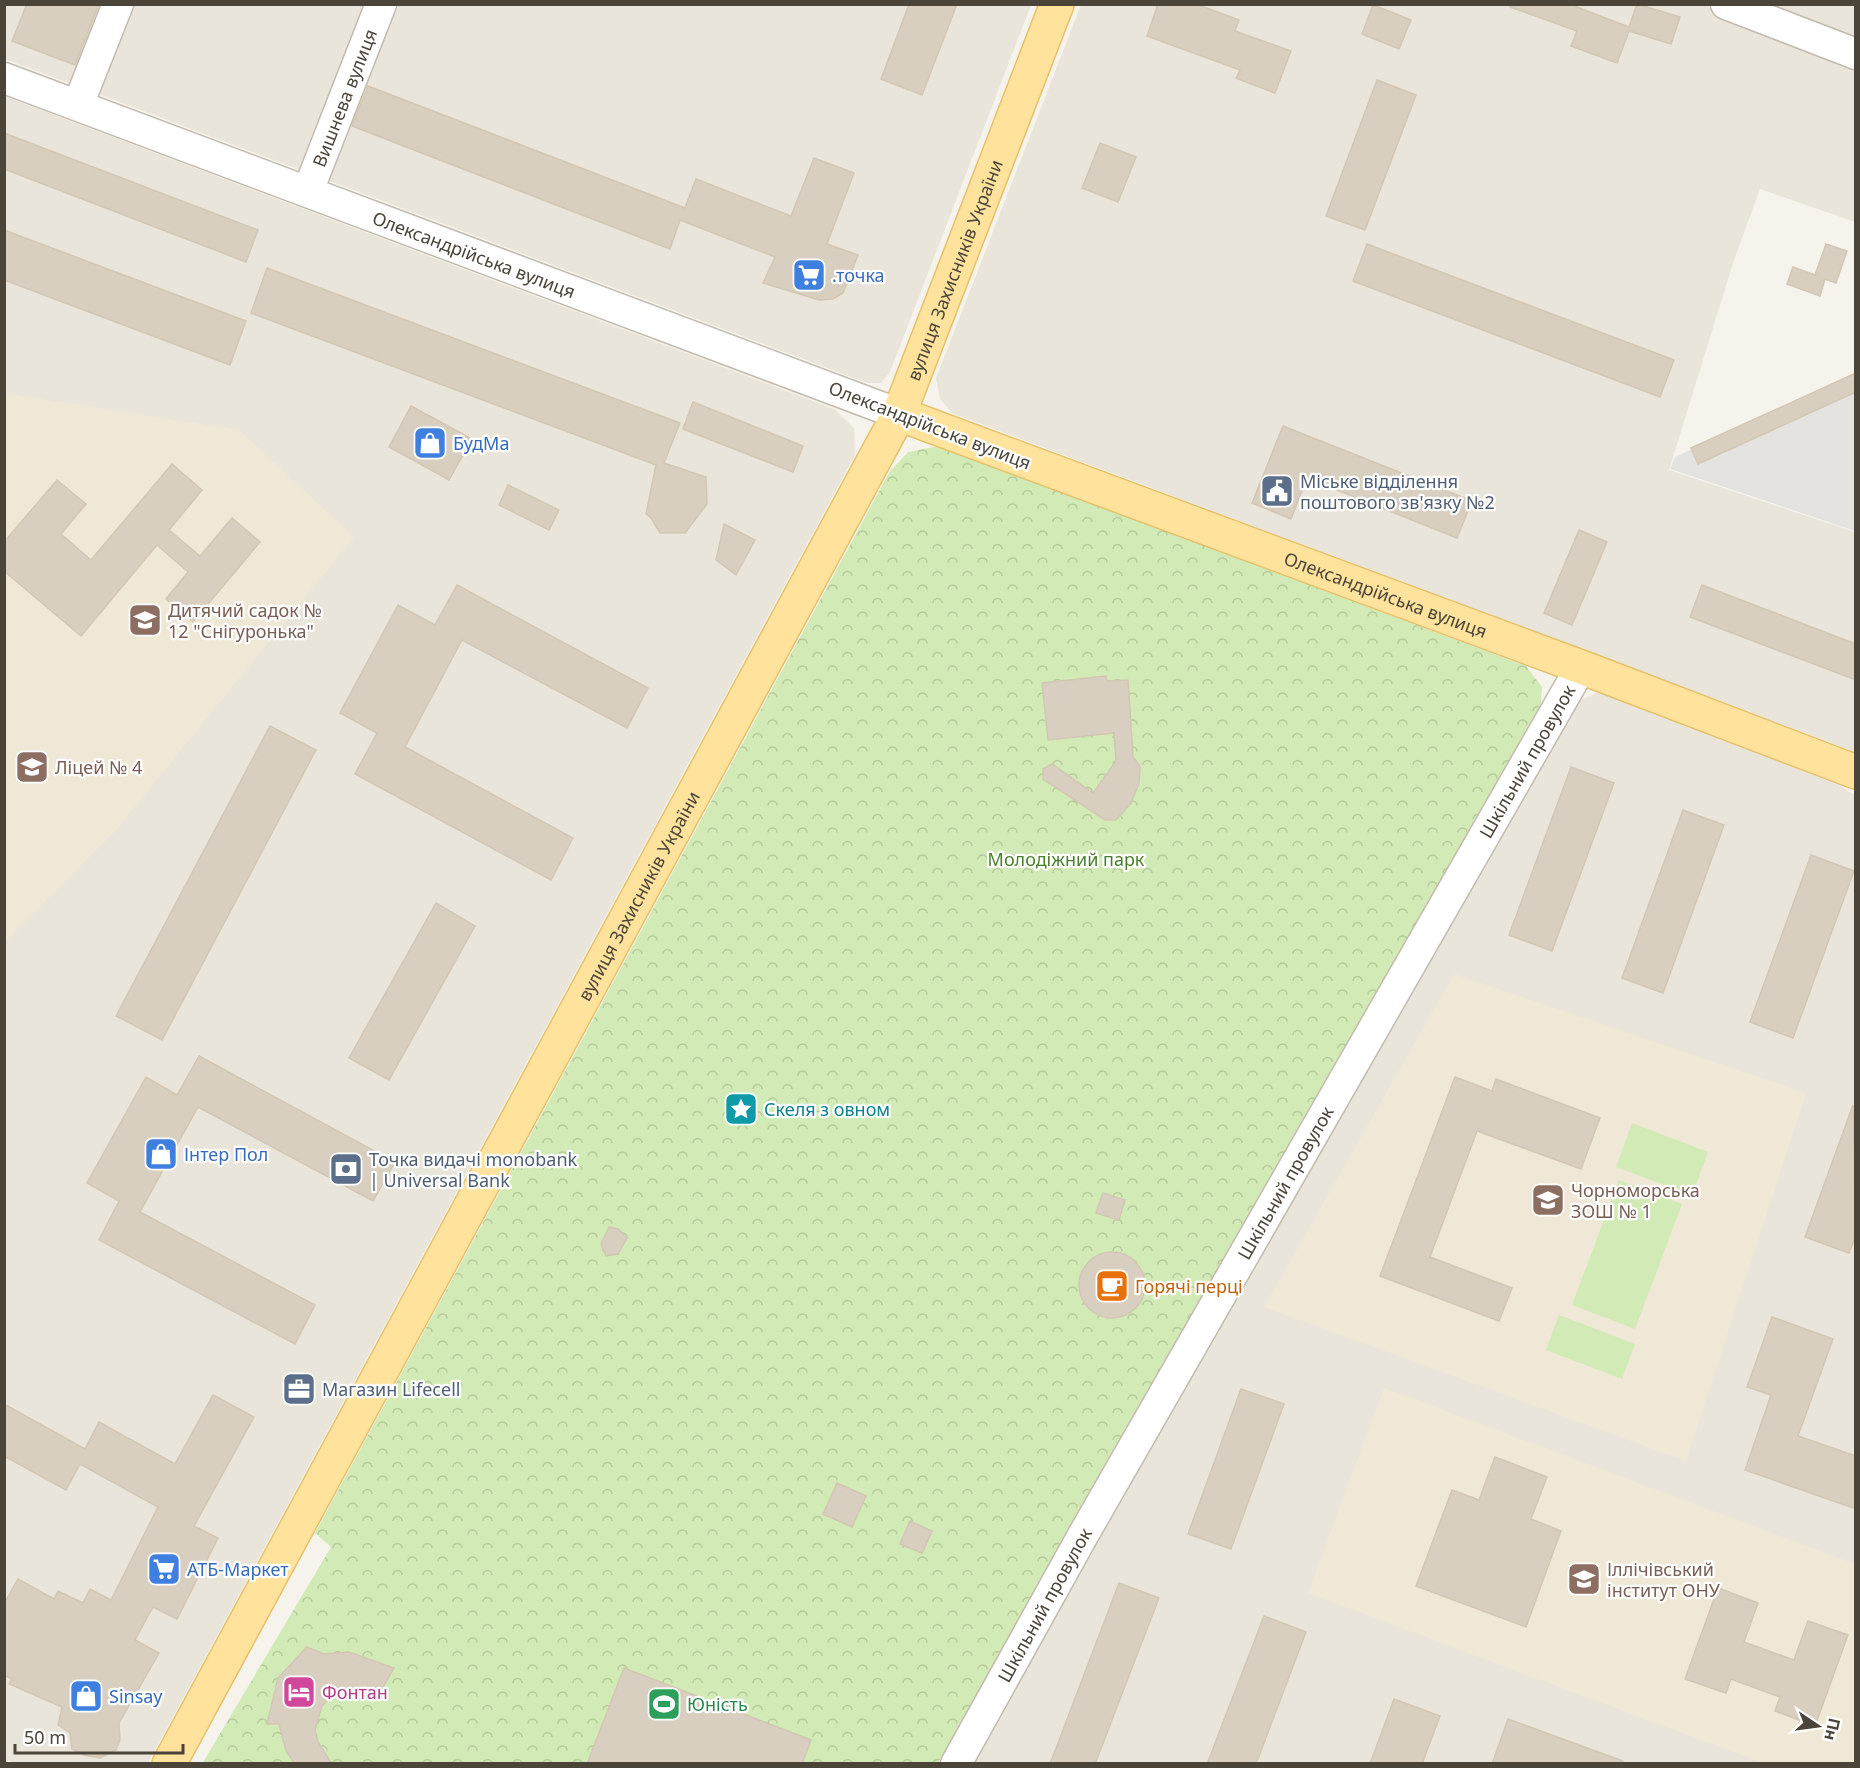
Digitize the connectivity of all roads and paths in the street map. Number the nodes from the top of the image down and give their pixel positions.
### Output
1 (118, 4) edge
2 (381, 4) edge
3 (1057, 4) edge
4 (1726, 4) edge
5 (1856, 54) edge
6 (4, 78) edge
7 (78, 105) junction
8 (308, 191) junction
9 (899, 414) junction
10 (1581, 667) junction
11 (1856, 772) edge
12 (169, 1764) edge
13 (956, 1764) edge

1 - 7 street
2 - 8 street, Вишнева вулиця
3 - 9 main road, вулиця Захисників України
4 - 5 street
6 - 7 street, Олександрійська вулиця
7 - 8 street, Олександрійська вулиця
8 - 9 street, Олександрійська вулиця
9 - 10 main road, Олександрійська вулиця
9 - 12 main road, вулиця Захисників України
10 - 11 main road, Олександрійська вулиця
10 - 13 street, Шкільний провулок

